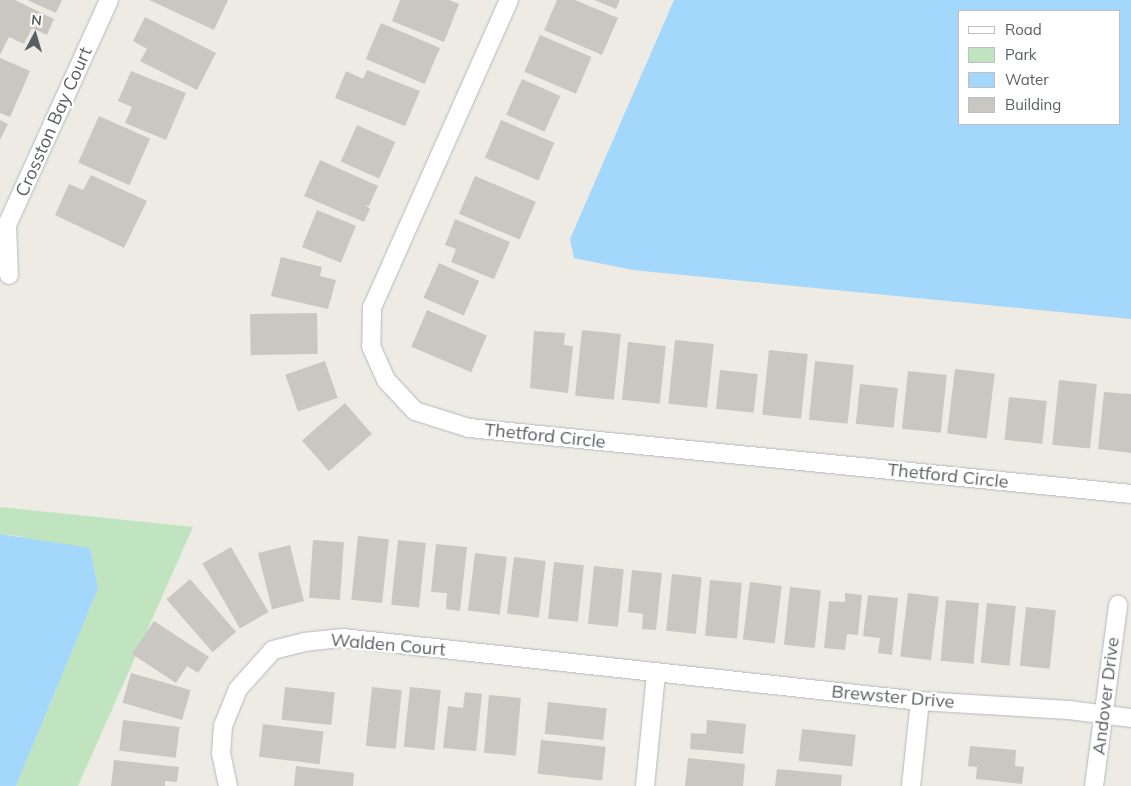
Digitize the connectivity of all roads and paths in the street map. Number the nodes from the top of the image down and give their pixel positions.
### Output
1 (109, 0) edge
2 (509, 0) edge
3 (9, 275) dead end
4 (1131, 494) edge
5 (1118, 605) dead end
6 (656, 674) junction
7 (920, 701) junction
8 (1104, 714) junction
9 (1131, 718) edge
10 (228, 786) edge
11 (645, 786) edge
12 (911, 786) edge
13 (1094, 786) edge

1 - 3 street, Crosston Bay Court
2 - 4 street, Thetford Circle
5 - 8 street, Andover Drive
6 - 7 street, Brewster Drive
6 - 10 street, Walden Court
6 - 11 street
7 - 8 street, Brewster Drive
7 - 12 street
8 - 9 street, Brewster Drive
8 - 13 street, Andover Drive

